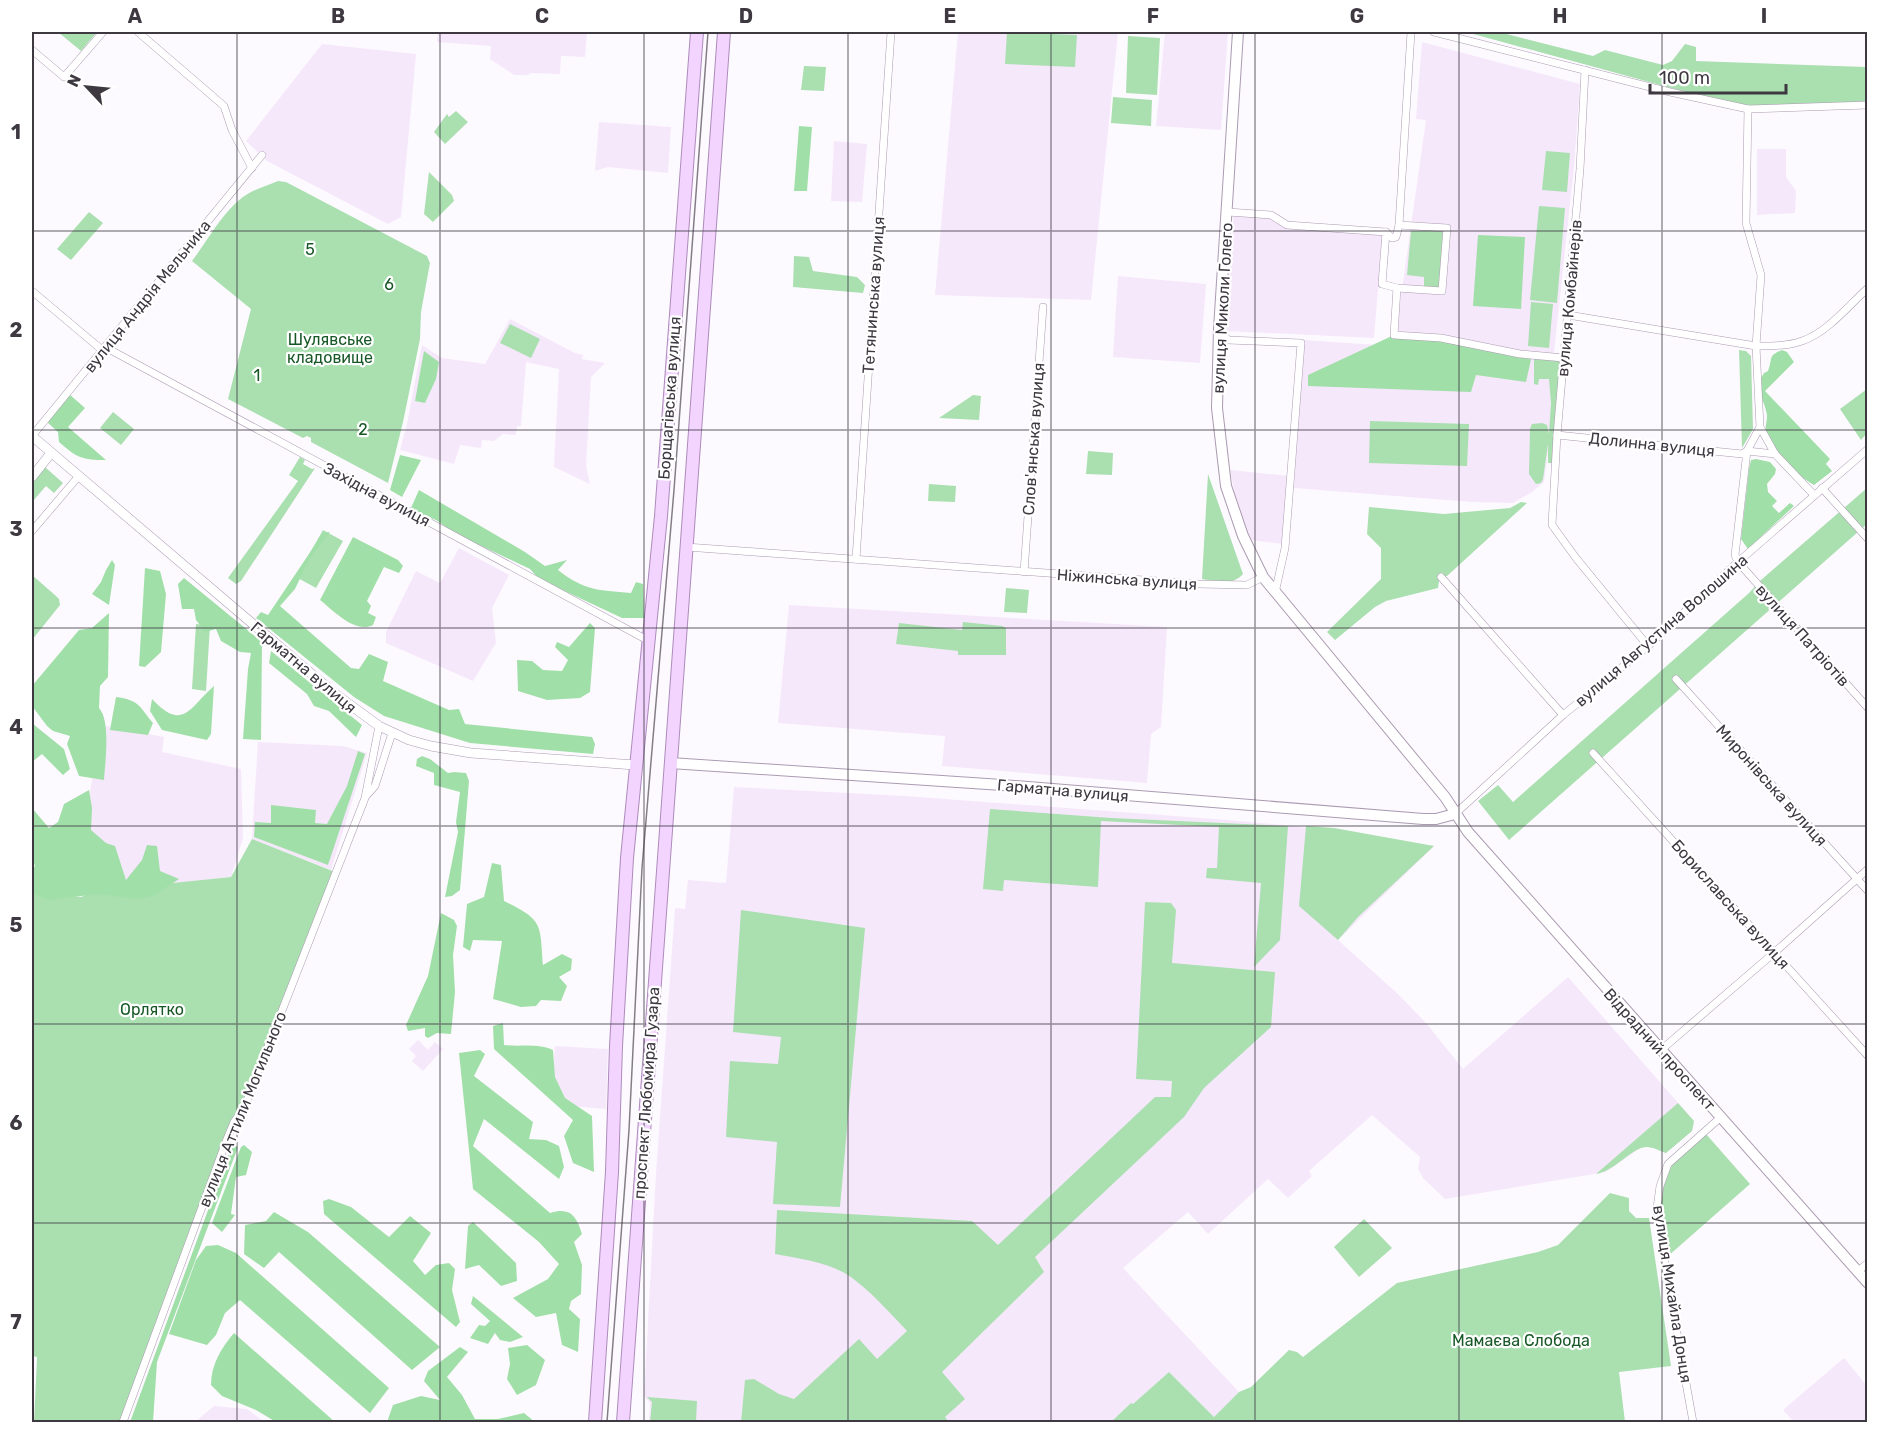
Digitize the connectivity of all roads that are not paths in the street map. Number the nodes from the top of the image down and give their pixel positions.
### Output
1 (103, 32) edge
2 (138, 32) edge
3 (697, 32) edge
4 (724, 32) edge
5 (891, 32) edge
6 (1238, 32) edge
7 (1411, 32) edge
8 (1434, 32) edge
9 (32, 51) edge
10 (1585, 70) junction
11 (1868, 105) edge
12 (1748, 109) junction
13 (261, 156) dead end
14 (252, 168) junction
15 (1228, 212) junction
16 (1399, 225) junction
17 (1386, 232) junction
18 (1397, 288) junction
19 (1868, 288) edge
20 (32, 291) edge
21 (1043, 306) dead end
22 (1568, 315) junction
23 (1219, 329) junction
24 (1756, 346) junction
25 (103, 348) junction
26 (1564, 358) junction
27 (1760, 427) junction
28 (1557, 435) junction
29 (32, 436) edge
30 (1868, 449) edge
31 (1747, 451) junction
32 (51, 453) junction
33 (1775, 454) junction
34 (32, 477) edge
35 (78, 477) junction
36 (1822, 488) junction
37 (1815, 495) junction
38 (32, 531) edge
39 (1868, 538) edge
40 (686, 547) junction
41 (856, 559) junction
42 (1738, 562) junction
43 (1024, 572) junction
44 (1263, 577) junction
45 (1441, 577) dead end
46 (1275, 593) junction
47 (649, 641) junction
48 (1648, 646) junction
49 (1676, 679) dead end
50 (1868, 708) edge
51 (1563, 715) junction
52 (379, 726) junction
53 (392, 733) junction
54 (1593, 753) dead end
55 (670, 763) junction
56 (635, 765) junction
57 (365, 798) junction
58 (1455, 813) junction
59 (1868, 868) edge
60 (1856, 879) junction
61 (1868, 891) edge
62 (1775, 952) junction
63 (1661, 1050) junction
64 (1868, 1056) edge
65 (1721, 1117) junction
66 (1868, 1263) edge
67 (1857, 1272) junction
68 (1868, 1283) edge
69 (123, 1422) edge
70 (595, 1422) edge
71 (623, 1422) edge
72 (1693, 1422) edge

1 - 9 street
2 - 14 street
3 - 47 main road, Борщагівська вулиця
4 - 40 main road, Борщагівська вулиця
5 - 41 street, Тетянинська вулиця
6 - 15 main road, вулиця Миколи Голего
7 - 16 street
8 - 10 street
10 - 12 street
10 - 22 street, вулиця Комбайнерів
11 - 12 street
12 - 24 street
13 - 14 street, вулиця Андрія Мельника
14 - 25 street, вулиця Андрія Мельника
15 - 17 street
15 - 23 main road, вулиця Миколи Голего
16 - 17 street
16 - 18 street
17 - 18 street
18 - 26 street
19 - 24 street
20 - 25 street, Західна вулиця
21 - 43 street, Слов'янська вулиця
22 - 24 street
22 - 26 street, вулиця Комбайнерів
23 - 44 main road, вулиця Миколи Голего
23 - 46 street
24 - 27 street
25 - 29 street, вулиця Андрія Мельника
25 - 47 street, Західна вулиця
26 - 28 street, вулиця Комбайнерів
27 - 31 street
27 - 33 street
28 - 31 street, Долинна вулиця
28 - 48 street, вулиця Комбайнерів
29 - 32 street, Гарматна вулиця
30 - 36 street, вулиця Августина Волошина
31 - 33 street, Долинна вулиця
31 - 42 street
32 - 34 street
32 - 35 street, Гарматна вулиця
33 - 37 street
35 - 38 street
35 - 52 street, Гарматна вулиця
36 - 37 street, вулиця Августина Волошина
36 - 39 street
37 - 42 street, вулиця Августина Волошина
40 - 41 street, Ніжинська вулиця
40 - 55 main road, Борщагівська вулиця
41 - 43 street, Ніжинська вулиця
42 - 48 street, вулиця Августина Волошина
42 - 50 street, вулиця Патріотів
43 - 44 street, Ніжинська вулиця
44 - 46 main road
45 - 51 street
46 - 58 main road
47 - 56 main road, Борщагівська вулиця
48 - 51 street, вулиця Августина Волошина
49 - 60 street, Миронівська вулиця
51 - 58 street, вулиця Августина Волошина
52 - 53 street, Гарматна вулиця
52 - 57 street, вулиця Аттили Могильного
53 - 56 street, Гарматна вулиця
53 - 57 street, вулиця Аттили Могильного
54 - 62 street, Бориславська вулиця
55 - 58 main road, Гарматна вулиця
55 - 71 main road, проспект Любомира Гузара
56 - 70 main road, проспект Любомира Гузара
57 - 69 street, вулиця Аттили Могильного
58 - 63 main road, Відрадний проспект
59 - 60 street
60 - 61 street, Миронівська вулиця
60 - 62 street
62 - 63 street
62 - 64 street, Бориславська вулиця
63 - 65 main road, Відрадний проспект
65 - 67 main road, Відрадний проспект
65 - 72 street, вулиця Михайла Донця
66 - 67 street
67 - 68 main road, Відрадний проспект

